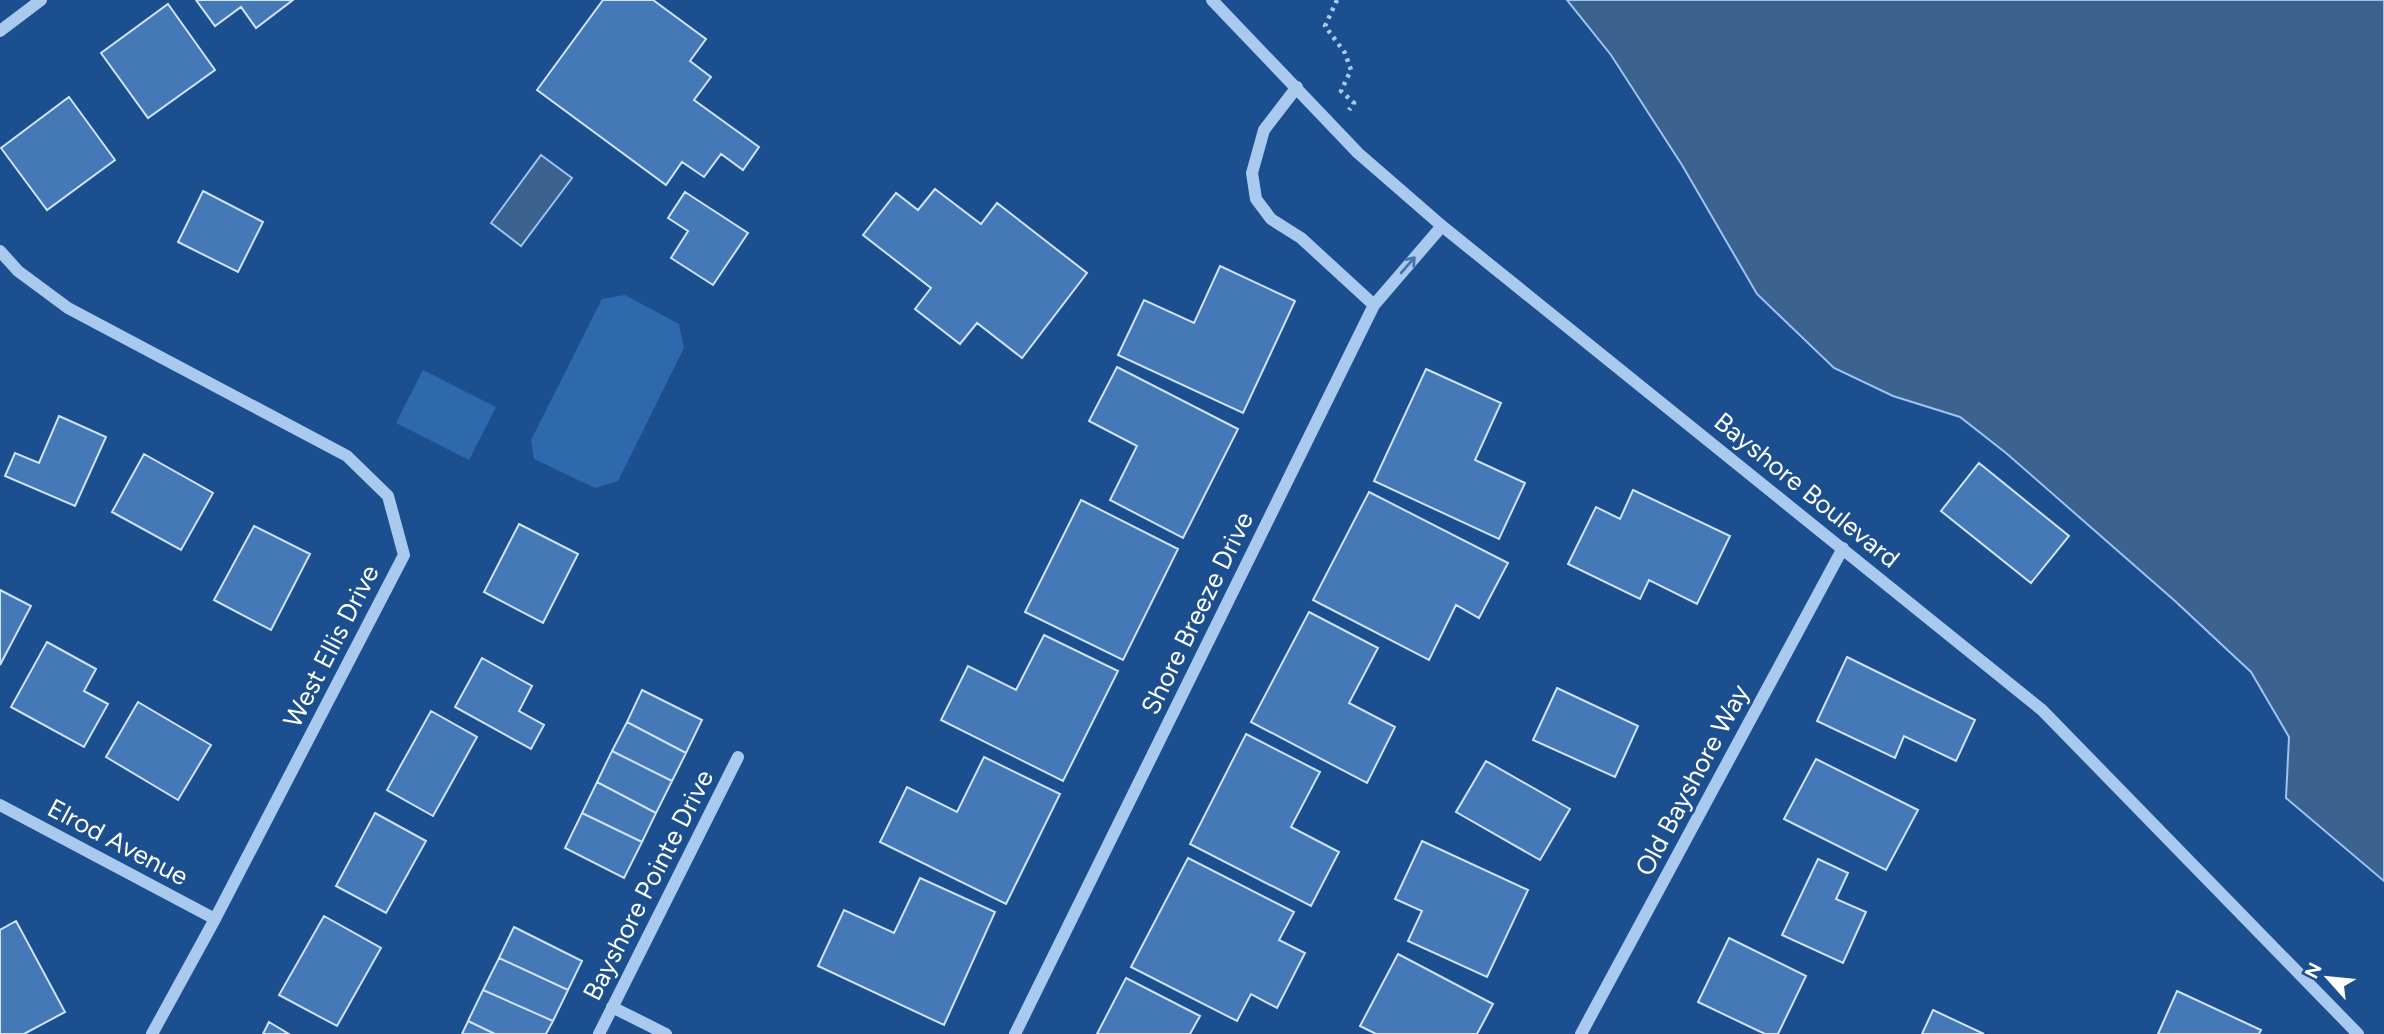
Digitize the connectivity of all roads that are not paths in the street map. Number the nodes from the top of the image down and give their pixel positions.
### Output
1 (41, 0) edge
2 (1212, 0) edge
3 (0, 31) edge
4 (1297, 87) junction
5 (1442, 226) junction
6 (0, 251) edge
7 (1374, 305) junction
8 (1843, 548) junction
9 (738, 757) dead end
10 (0, 805) edge
11 (215, 919) junction
12 (612, 1007) junction
13 (152, 1034) edge
14 (599, 1034) edge
15 (666, 1034) edge
16 (1016, 1034) edge
17 (1581, 1034) edge
18 (2358, 1034) edge

1 - 3 street
2 - 4 street, Bayshore Boulevard
4 - 5 street, Bayshore Boulevard
4 - 7 street
7 -> 5 street, Shore Breeze Drive
5 - 8 street, Bayshore Boulevard
6 - 11 street, West Ellis Drive
7 - 16 street, Shore Breeze Drive
8 - 17 street, Old Bayshore Way
8 - 18 street, Bayshore Boulevard
9 - 12 street, Bayshore Pointe Drive
10 - 11 street, Elrod Avenue
11 - 13 street, West Ellis Drive
12 - 14 street, Bayshore Pointe Drive
12 - 15 street

